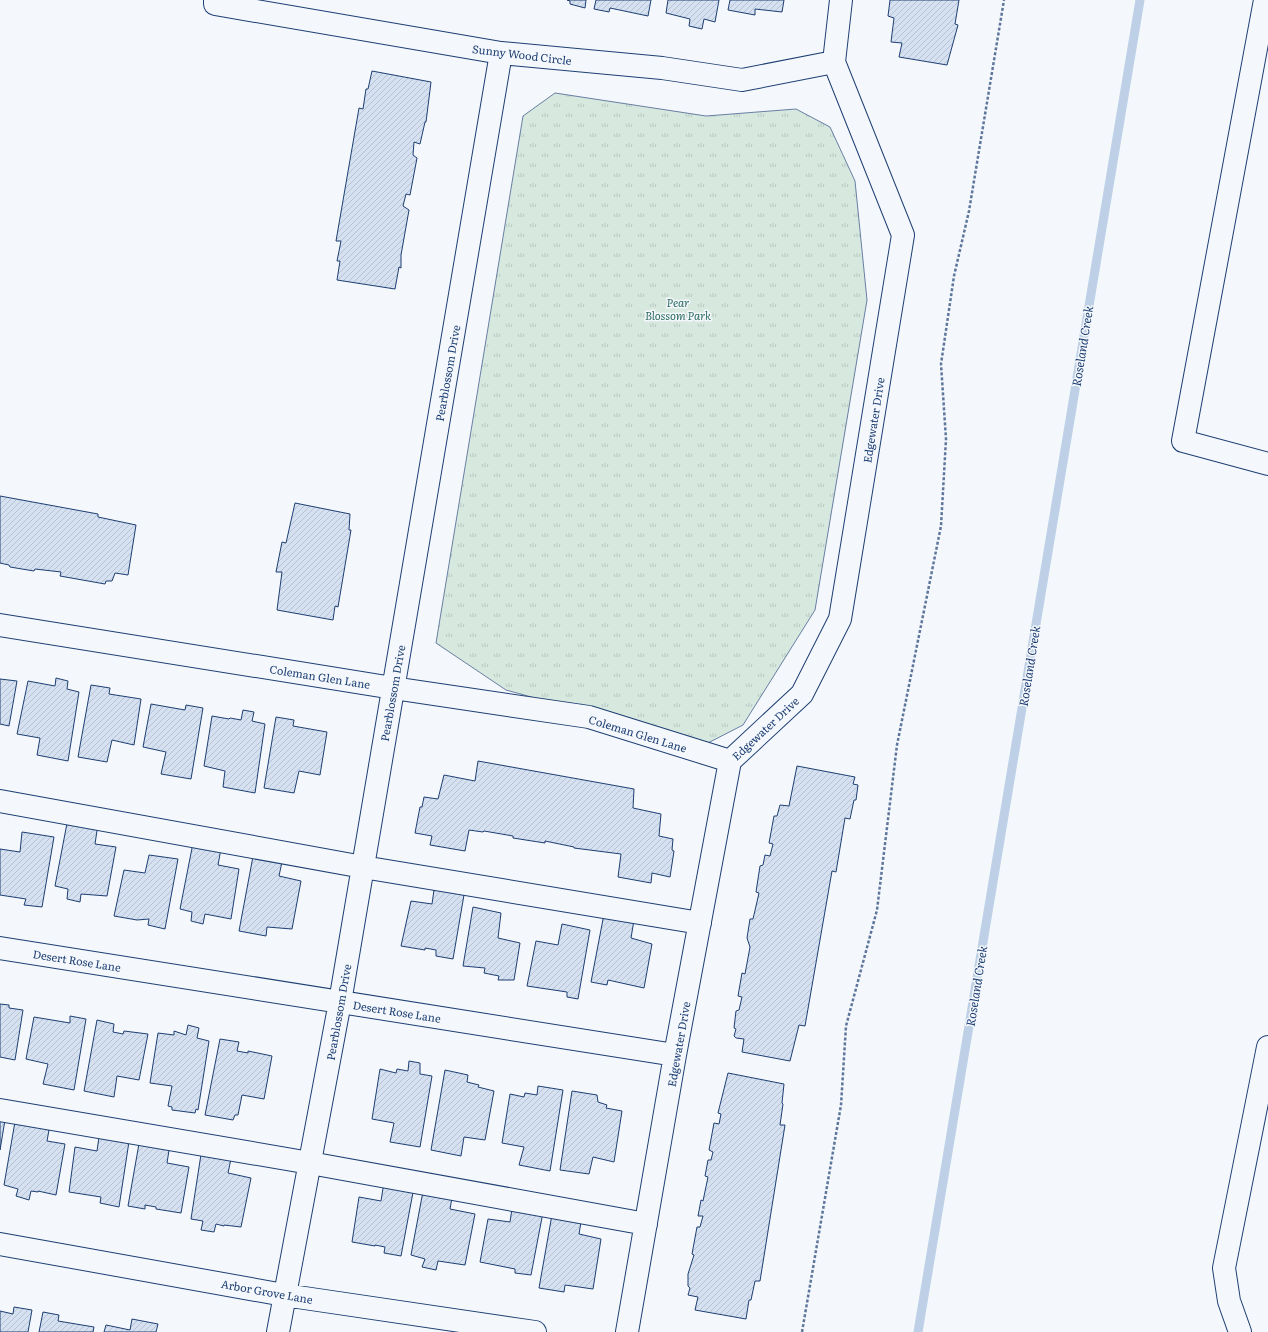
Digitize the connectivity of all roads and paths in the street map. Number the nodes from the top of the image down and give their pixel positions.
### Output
1 (215, 0) edge
2 (841, 0) edge
3 (1004, 0) edge
4 (1265, 0) edge
5 (501, 53) junction
6 (834, 62) junction
7 (1268, 464) edge
8 (0, 625) edge
9 (393, 688) junction
10 (730, 761) junction
11 (0, 801) edge
12 (363, 867) junction
13 (700, 923) junction
14 (0, 948) edge
15 (340, 1002) junction
16 (1268, 1047) edge
17 (675, 1055) junction
18 (0, 1110) edge
19 (310, 1163) junction
20 (646, 1224) junction
21 (0, 1244) edge
22 (284, 1295) junction
23 (278, 1332) edge
24 (535, 1332) edge
25 (628, 1332) edge
26 (802, 1332) edge
27 (1240, 1332) edge

1 - 5 street, Sunny Wood Circle
2 - 6 street, Edgewater Drive
3 - 26 path
4 - 7 street
5 - 6 street, Sunny Wood Circle
5 - 9 street, Pearblossom Drive
6 - 10 street, Edgewater Drive
8 - 9 street, Coleman Glen Lane
9 - 10 street, Coleman Glen Lane
9 - 12 street, Pearblossom Drive
10 - 13 street, Edgewater Drive
11 - 12 street
12 - 13 street
12 - 15 street, Pearblossom Drive
13 - 17 street, Edgewater Drive
14 - 15 street, Desert Rose Lane
15 - 17 street, Desert Rose Lane
15 - 19 street, Pearblossom Drive
16 - 27 street
17 - 20 street, Edgewater Drive
18 - 19 street
19 - 20 street
19 - 22 street, Pearblossom Drive
20 - 25 street, Edgewater Drive
21 - 22 street, Arbor Grove Lane
22 - 23 street, Pearblossom Drive
22 - 24 street, Arbor Grove Lane

